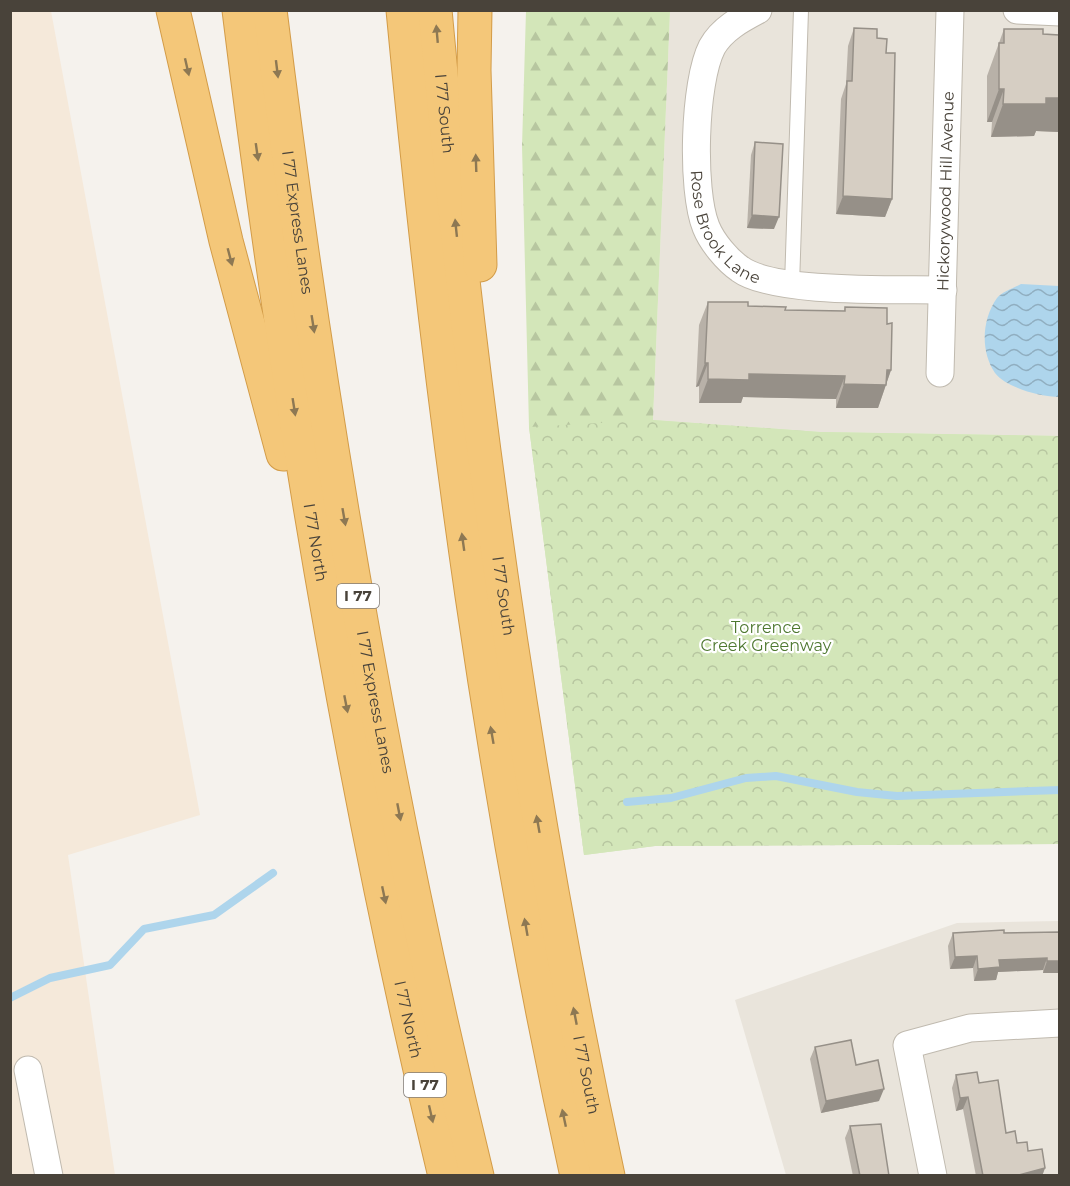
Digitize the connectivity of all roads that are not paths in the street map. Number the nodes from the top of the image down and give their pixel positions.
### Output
1 (173, 10) edge
2 (238, 10) edge
3 (270, 10) edge
4 (403, 10) edge
5 (435, 10) edge
6 (475, 10) edge
7 (758, 10) edge
8 (801, 10) edge
9 (950, 10) edge
10 (1017, 10) edge
11 (1059, 12) edge
12 (792, 285) junction
13 (943, 291) junction
14 (940, 373) dead end
15 (491, 515) junction
16 (335, 646) junction
17 (1059, 1023) edge
18 (28, 1070) dead end
19 (49, 1176) edge
20 (445, 1176) edge
21 (477, 1176) edge
22 (577, 1176) edge
23 (609, 1176) edge
24 (933, 1176) edge

1 -> 16 highway
2 -> 16 highway, I 77 North / I 77
3 -> 21 highway, I 77 Express Lanes / I 77
22 -> 4 highway
15 -> 5 highway, I 77 South
15 -> 6 highway
7 - 12 street, Rose Brook Lane
8 - 12 lane
9 - 13 street, Hickorywood Hill Avenue
10 - 11 street
12 - 13 street, Rose Brook Lane
13 - 14 street, Hickorywood Hill Avenue
23 -> 15 highway, I 77 South
16 -> 20 highway, I 77 North / I 77
17 - 24 street
18 - 19 street

